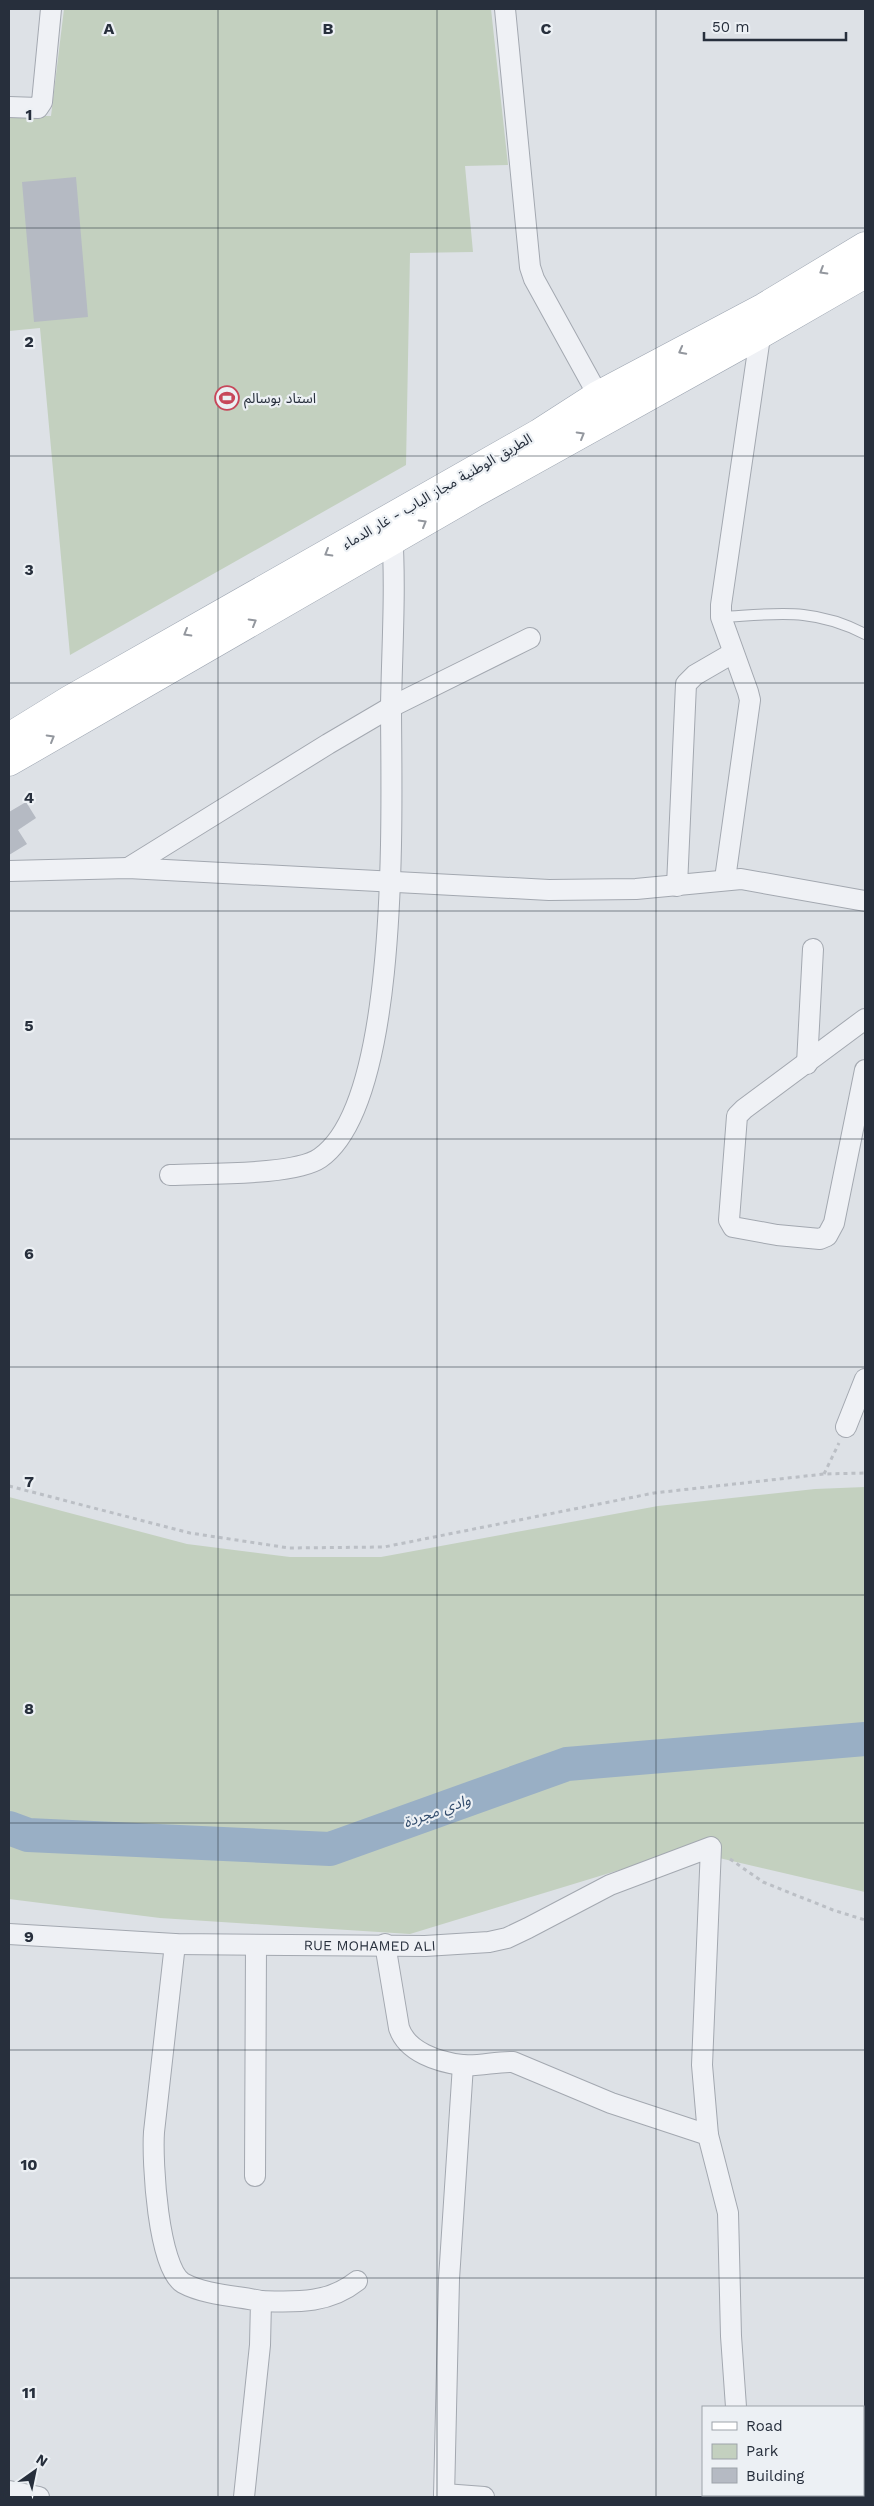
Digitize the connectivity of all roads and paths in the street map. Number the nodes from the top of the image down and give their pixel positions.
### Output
1 (52, 9) edge
2 (505, 9) edge
3 (9, 107) edge
4 (865, 246) edge
5 (865, 274) edge
6 (764, 307) junction
7 (761, 334) junction
8 (598, 395) junction
9 (544, 442) junction
10 (392, 529) junction
11 (720, 617) junction
12 (865, 634) edge
13 (530, 638) dead end
14 (732, 653) junction
15 (117, 687) junction
16 (391, 707) junction
17 (9, 737) edge
18 (9, 762) edge
19 (128, 868) junction
20 (9, 871) edge
21 (725, 879) junction
22 (391, 881) junction
23 (677, 886) junction
24 (865, 901) edge
25 (813, 949) dead end
26 (865, 1019) edge
27 (807, 1064) junction
28 (865, 1070) edge
29 (863, 1093) edge
30 (170, 1175) dead end
31 (865, 1380) edge
32 (856, 1425) edge
33 (865, 1473) edge
34 (824, 1474) junction
35 (9, 1486) edge
36 (711, 1847) junction
37 (865, 1920) edge
38 (9, 1934) edge
39 (175, 1944) junction
40 (385, 1944) junction
41 (256, 1945) junction
42 (463, 2065) junction
43 (708, 2135) junction
44 (255, 2176) dead end
45 (357, 2280) dead end
46 (261, 2301) junction
47 (736, 2406) edge
48 (9, 2491) edge
49 (444, 2495) edge
50 (39, 2497) edge
51 (244, 2497) edge
52 (484, 2497) edge

1 - 3 street
2 - 8 street
4 -> 6 main road, الطريق الوطنية مجاز الباب - غار الدماء
5 - 7 main road, الطريق الوطنية مجاز الباب - غار الدماء
6 - 7 street
6 -> 8 main road, الطريق الوطنية مجاز الباب - غار الدماء
9 -> 7 main road, الطريق الوطنية مجاز الباب - غار الدماء
7 - 11 street
8 - 9 main road, الطريق الوطنية مجاز الباب - غار الدماء
9 - 10 main road, الطريق الوطنية مجاز الباب - غار الدماء
10 - 15 main road, الطريق الوطنية مجاز الباب - غار الدماء
10 - 16 street
11 - 12 lane
11 - 14 street
13 - 16 street
14 - 21 street
14 - 23 street
15 - 17 main road, الطريق الوطنية مجاز الباب - غار الدماء
18 -> 15 main road, الطريق الوطنية مجاز الباب - غار الدماء
16 - 19 street
16 - 22 street
19 - 20 street
19 - 22 street
21 - 23 street
21 - 24 street
22 - 23 street
22 - 30 street
25 - 27 street
26 - 27 street
27 - 29 street
28 - 29 street
31 - 32 street
32 - 34 path
33 - 34 path
34 - 35 path
36 - 37 path
36 - 40 street, RUE MOHAMED ALI
36 - 43 street
38 - 39 street, RUE MOHAMED ALI
39 - 41 street, RUE MOHAMED ALI
39 - 46 street
40 - 41 street, RUE MOHAMED ALI
40 - 42 street
41 - 44 street
42 - 43 street
42 - 49 street
43 - 47 street
45 - 46 street
46 - 51 street
48 - 50 street
49 - 52 street

